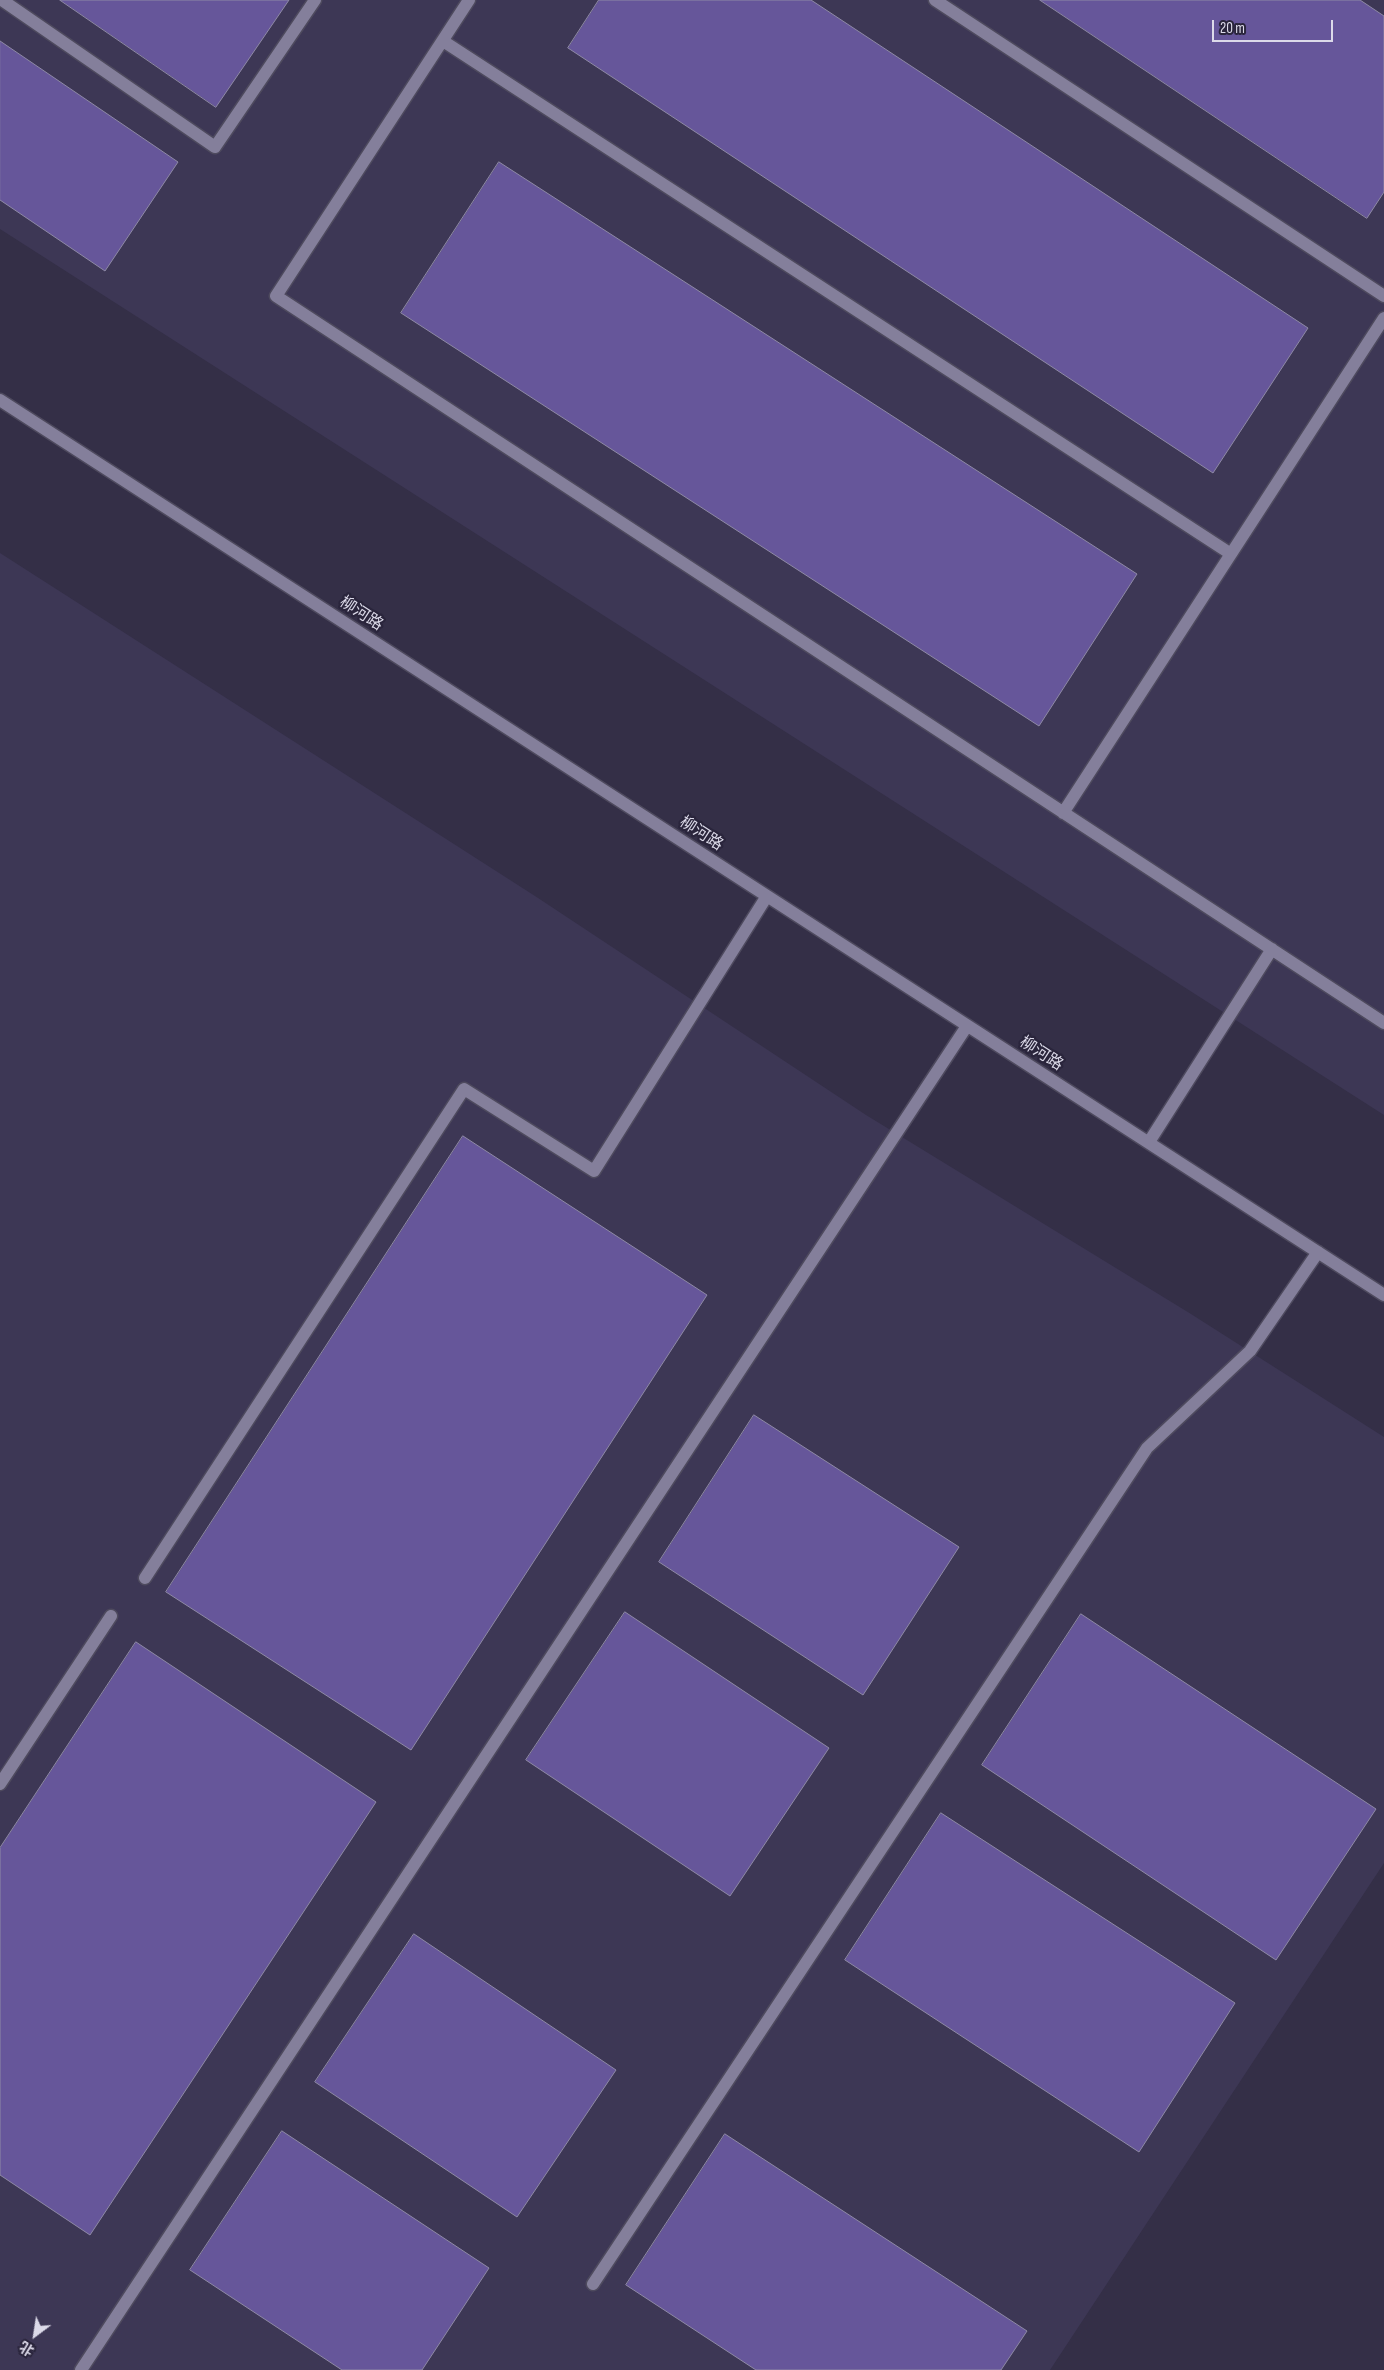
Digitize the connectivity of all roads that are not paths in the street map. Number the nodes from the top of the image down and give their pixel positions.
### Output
1 (2, 0) edge
2 (314, 0) edge
3 (470, 0) edge
4 (935, 0) edge
5 (443, 41) junction
6 (1384, 296) edge
7 (1384, 318) edge
8 (0, 400) edge
9 (1231, 554) junction
10 (1064, 813) junction
11 (766, 896) junction
12 (1272, 949) junction
13 (1384, 1023) edge
14 (967, 1026) junction
15 (1148, 1142) junction
16 (1318, 1252) junction
17 (1384, 1295) edge
18 (145, 1578) dead end
19 (111, 1616) dead end
20 (0, 1784) edge
21 (593, 2284) dead end
22 (81, 2370) edge

1 - 2 street
3 - 5 street
4 - 6 street
5 - 9 street
5 - 10 street
7 - 9 street
8 - 11 street, 柳河路
9 - 10 street
10 - 12 street
11 - 14 street, 柳河路
11 - 18 street
12 - 13 street
12 - 15 street
14 - 15 street, 柳河路
14 - 22 street
15 - 16 street, 柳河路
16 - 17 street, 柳河路
16 - 21 street
19 - 20 street

